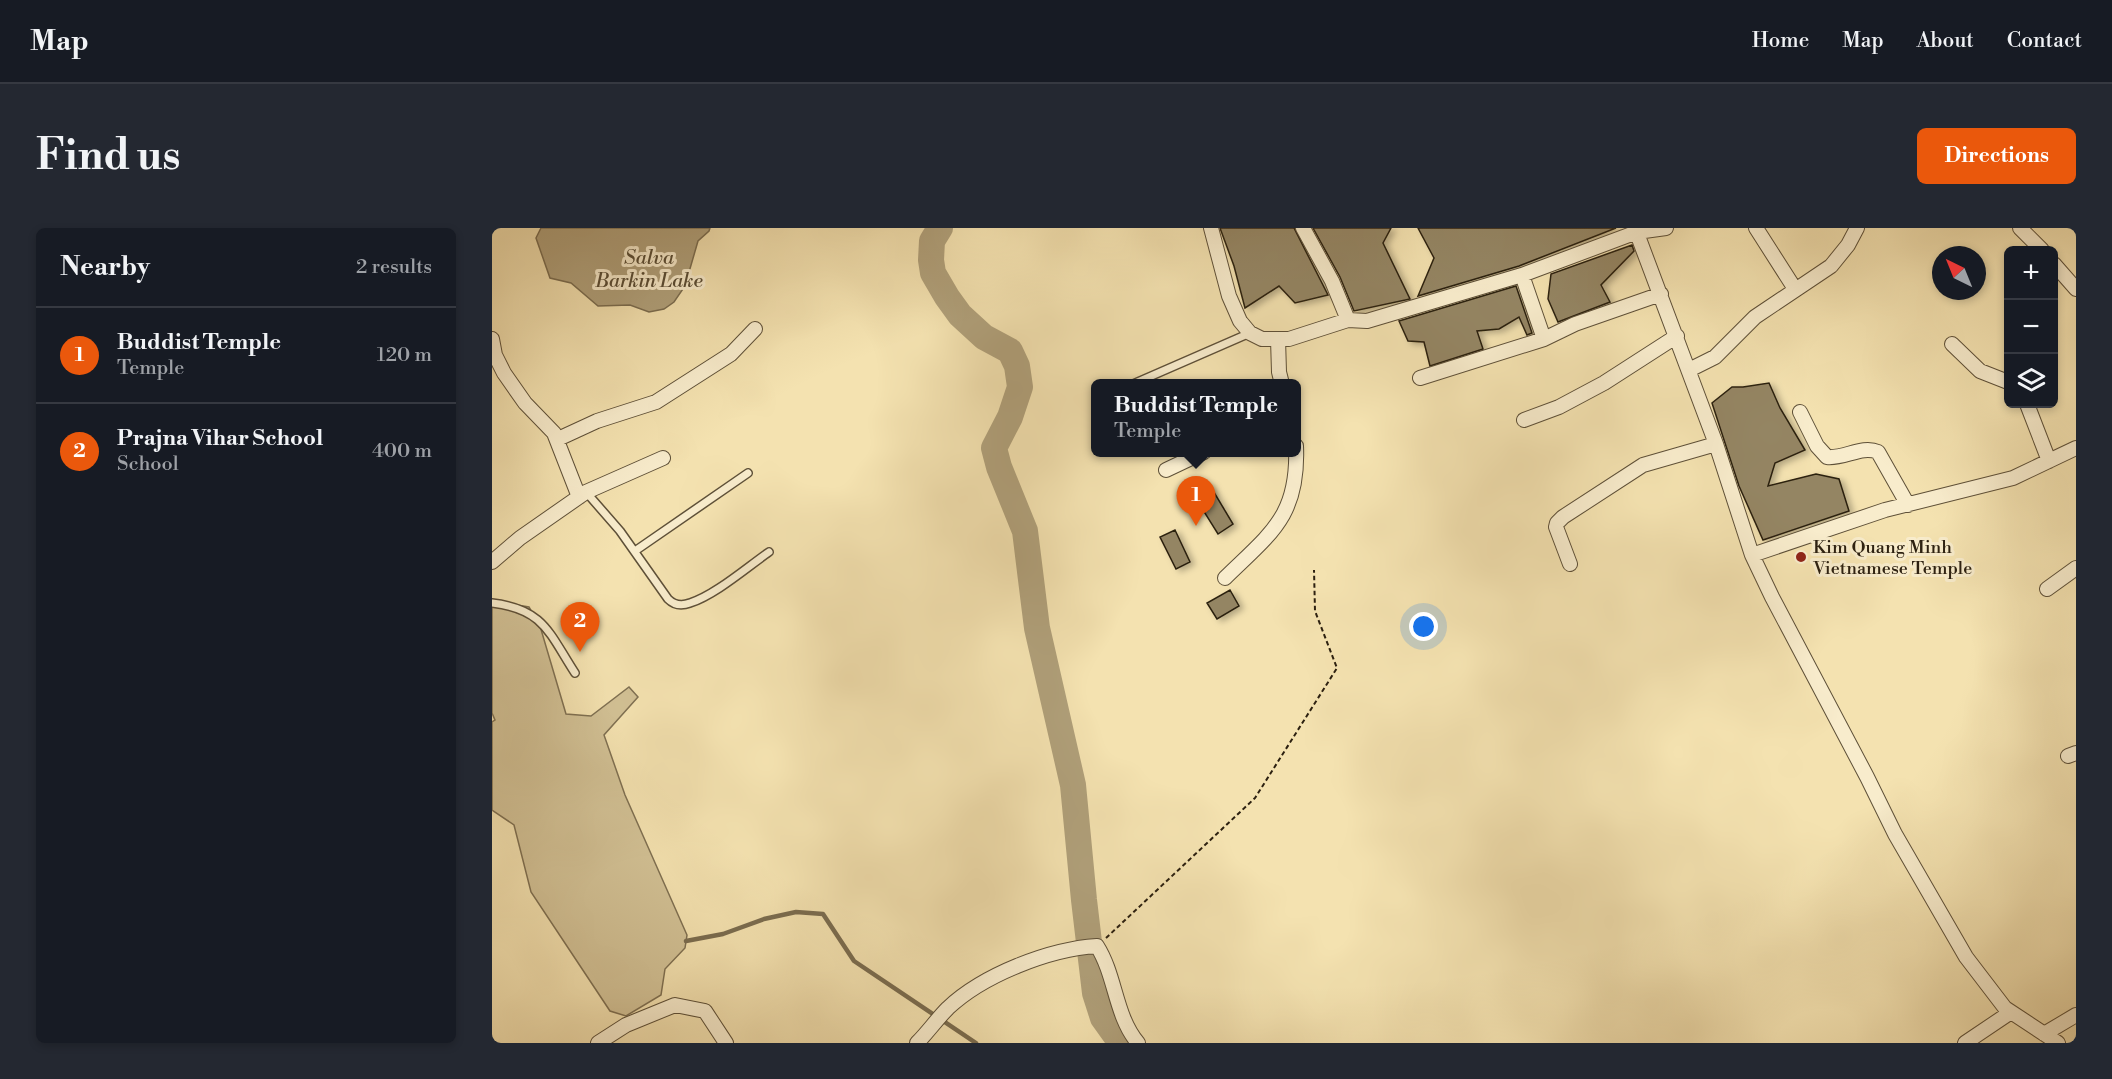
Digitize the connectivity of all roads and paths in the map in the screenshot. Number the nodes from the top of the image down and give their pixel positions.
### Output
1 (1211, 228) edge
2 (1303, 228) edge
3 (1666, 228) edge
4 (1756, 228) edge
5 (1857, 228) edge
6 (2020, 228) edge
7 (1636, 230) edge
8 (2038, 246) edge
9 (2058, 269) edge
10 (1522, 275) junction
11 (1795, 289) junction
12 (2076, 289) edge
13 (1661, 294) junction
14 (1348, 320) junction
15 (755, 329) dead end
16 (1250, 333) junction
17 (1677, 336) junction
18 (492, 339) edge
19 (1278, 339) junction
20 (1544, 339) junction
21 (1952, 344) dead end
22 (1689, 370) junction
23 (1420, 378) dead end
24 (1144, 379) edge
25 (1281, 379) edge
26 (2004, 380) edge
27 (2029, 408) edge
28 (1800, 412) dead end
29 (1524, 420) dead end
30 (558, 439) junction
31 (1716, 444) junction
32 (2076, 448) edge
33 (1195, 457) edge
34 (1295, 457) edge
35 (663, 458) dead end
36 (2049, 461) junction
37 (1166, 470) dead end
38 (748, 473) dead end
39 (583, 495) junction
40 (1908, 504) junction
41 (635, 551) junction
42 (768, 552) dead end
43 (1752, 555) junction
44 (492, 562) edge
45 (1570, 564) dead end
46 (2076, 568) edge
47 (1314, 570) dead end
48 (1225, 578) dead end
49 (2047, 589) dead end
50 (492, 603) edge
51 (575, 673) dead end
52 (1097, 946) junction
53 (2011, 1012) junction
54 (2076, 1015) edge
55 (2044, 1034) junction
56 (598, 1043) edge
57 (726, 1043) edge
58 (917, 1043) edge
59 (1138, 1043) edge
60 (1965, 1043) edge
61 (2058, 1043) edge

1 - 16 street
2 - 14 street
3 - 7 street
4 - 11 street
5 - 11 street
6 - 8 street
7 - 10 street
7 - 13 street
9 - 12 street
10 - 14 street
10 - 20 street
11 - 22 street
13 - 17 street
13 - 20 street
14 - 19 street
15 - 30 street
16 - 19 street
16 - 24 lane
17 - 22 street
17 - 29 street
18 - 30 street
19 - 25 street
20 - 23 street
21 - 26 street
22 - 31 street
27 - 36 street
28 - 40 street
30 - 39 street
31 - 43 street
31 - 45 street
32 - 36 street
33 - 37 street
34 - 48 street
35 - 39 street
36 - 40 street
38 - 41 lane
39 - 41 lane
39 - 44 street
40 - 43 street
41 - 42 lane
43 - 53 street
46 - 49 street
47 - 52 path
50 - 51 lane
52 - 58 street
52 - 59 street
53 - 55 street
53 - 60 street
54 - 55 street
55 - 61 street
56 - 57 street

